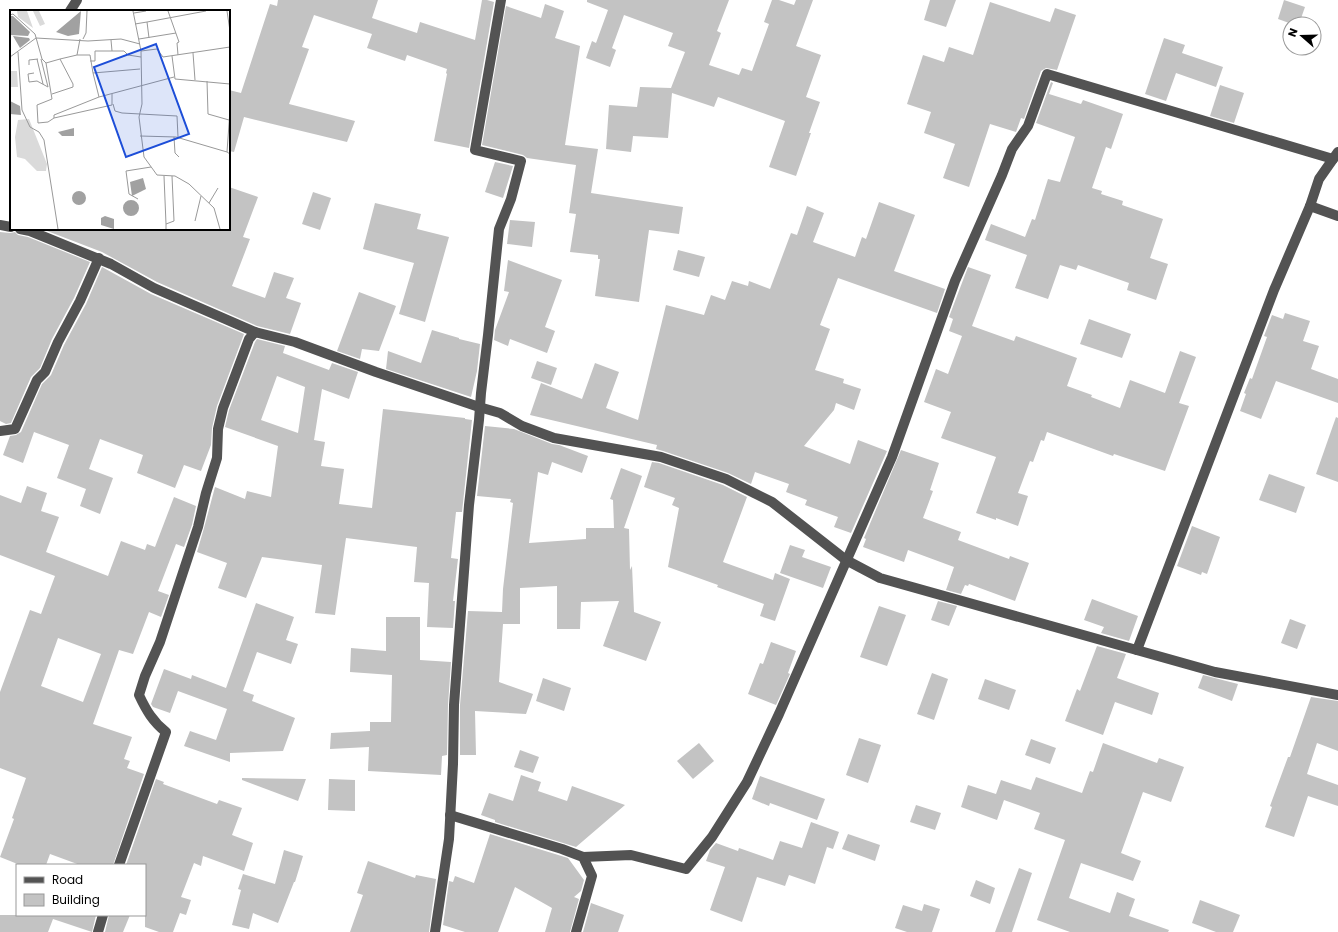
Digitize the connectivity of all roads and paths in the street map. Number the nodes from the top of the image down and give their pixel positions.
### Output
1 (77, 0) edge
2 (501, 0) edge
3 (71, 10) edge
4 (1335, 156) edge
5 (1310, 206) junction
6 (1338, 216) edge
7 (0, 225) edge
8 (10, 227) edge
9 (27, 230) edge
10 (98, 258) junction
11 (255, 332) junction
12 (479, 407) junction
13 (0, 431) edge
14 (846, 560) junction
15 (1137, 650) junction
16 (1338, 695) edge
17 (450, 815) junction
18 (582, 857) junction
19 (119, 864) edge
20 (103, 916) edge
21 (98, 932) edge
22 (435, 932) edge
23 (576, 932) edge

1 - 3 street
2 - 12 street
4 - 5 street
4 - 14 street
5 - 6 street
5 - 15 street
7 - 8 street
9 - 10 street
10 - 11 street
10 - 13 street
11 - 12 street
11 - 19 street
12 - 14 street
12 - 17 street
14 - 15 street
14 - 18 street
15 - 16 street
17 - 18 street
17 - 22 street
18 - 23 street
20 - 21 street

